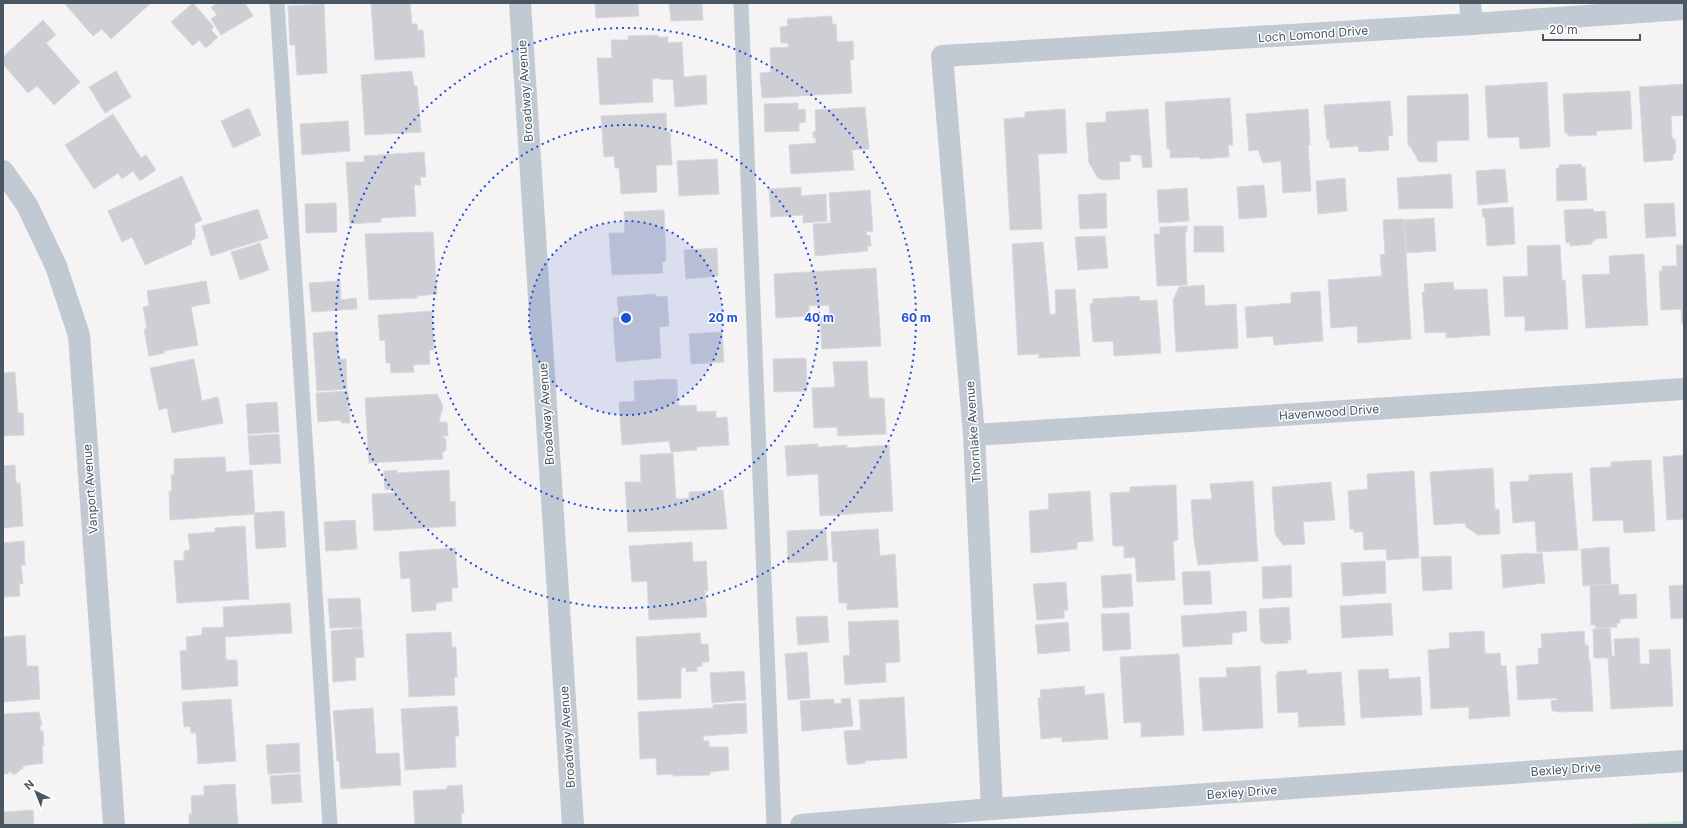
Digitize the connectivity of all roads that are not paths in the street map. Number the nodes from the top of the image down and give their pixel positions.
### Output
1 (277, 3) edge
2 (520, 3) edge
3 (741, 3) edge
4 (1684, 9) edge
5 (1471, 13) edge
6 (942, 56) joint
7 (3, 171) edge
8 (1684, 389) edge
9 (974, 435) junction
10 (1684, 761) edge
11 (992, 809) junction
12 (114, 825) edge
13 (330, 825) edge
14 (573, 825) edge
15 (774, 825) edge
16 (801, 825) edge

1 - 13 lane
2 - 14 street, Broadway Avenue
3 - 15 lane
4 - 5 street, Loch Lomond Drive
5 - 6 street, Loch Lomond Drive
6 - 9 street, Thornlake Avenue
7 - 12 street, Vanport Avenue
8 - 9 street, Havenwood Drive
9 - 11 street, Thornlake Avenue
10 - 11 street, Bexley Drive
11 - 16 street, Bexley Drive

